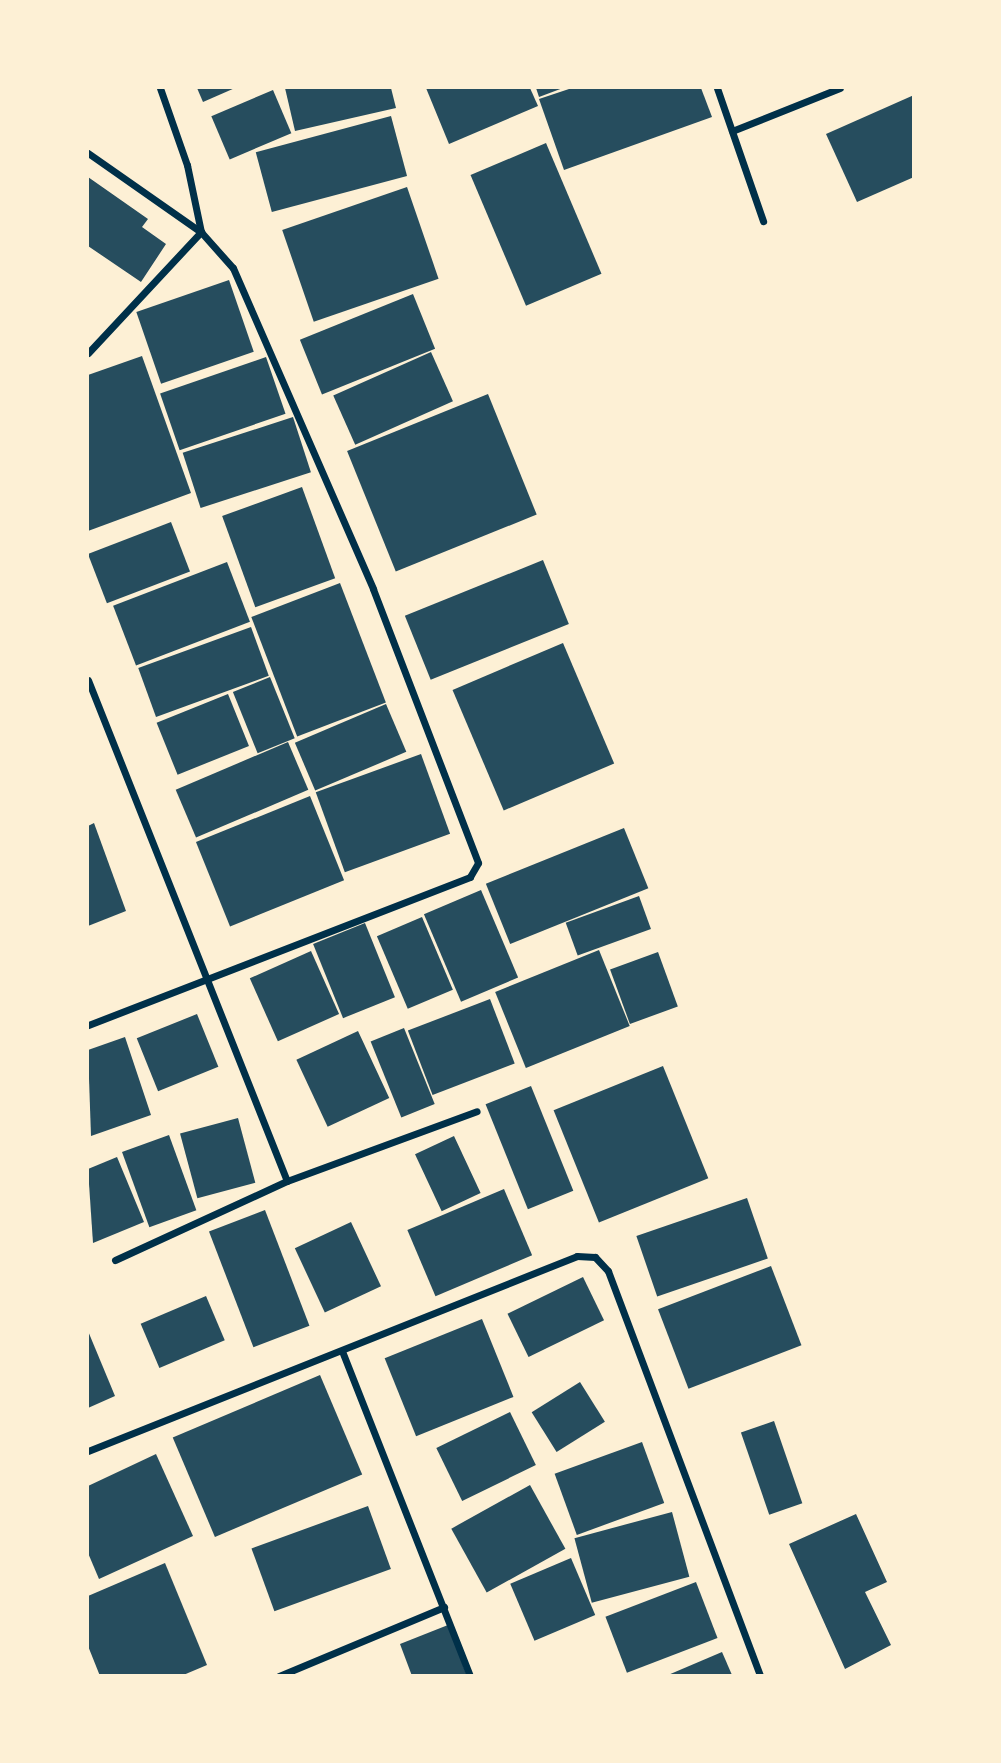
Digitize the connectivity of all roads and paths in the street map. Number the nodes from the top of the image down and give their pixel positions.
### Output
1 (160, 88) edge
2 (717, 88) edge
3 (840, 88) edge
4 (732, 131) junction
5 (88, 153) edge
6 (763, 221) dead end
7 (201, 232) junction
8 (88, 353) edge
9 (88, 680) edge
10 (207, 978) junction
11 (88, 1025) edge
12 (477, 1111) dead end
13 (287, 1181) junction
14 (114, 1260) dead end
15 (342, 1351) junction
16 (88, 1451) edge
17 (444, 1607) junction
18 (279, 1675) edge
19 (470, 1675) edge
20 (760, 1675) edge

1 - 7 street
2 - 4 street
3 - 4 street
4 - 6 street
5 - 7 street
7 - 8 street
7 - 10 street
9 - 10 street
10 - 11 street
10 - 13 street
12 - 13 street
13 - 14 street
15 - 16 street
15 - 17 street
15 - 20 street
17 - 18 street
17 - 19 street

